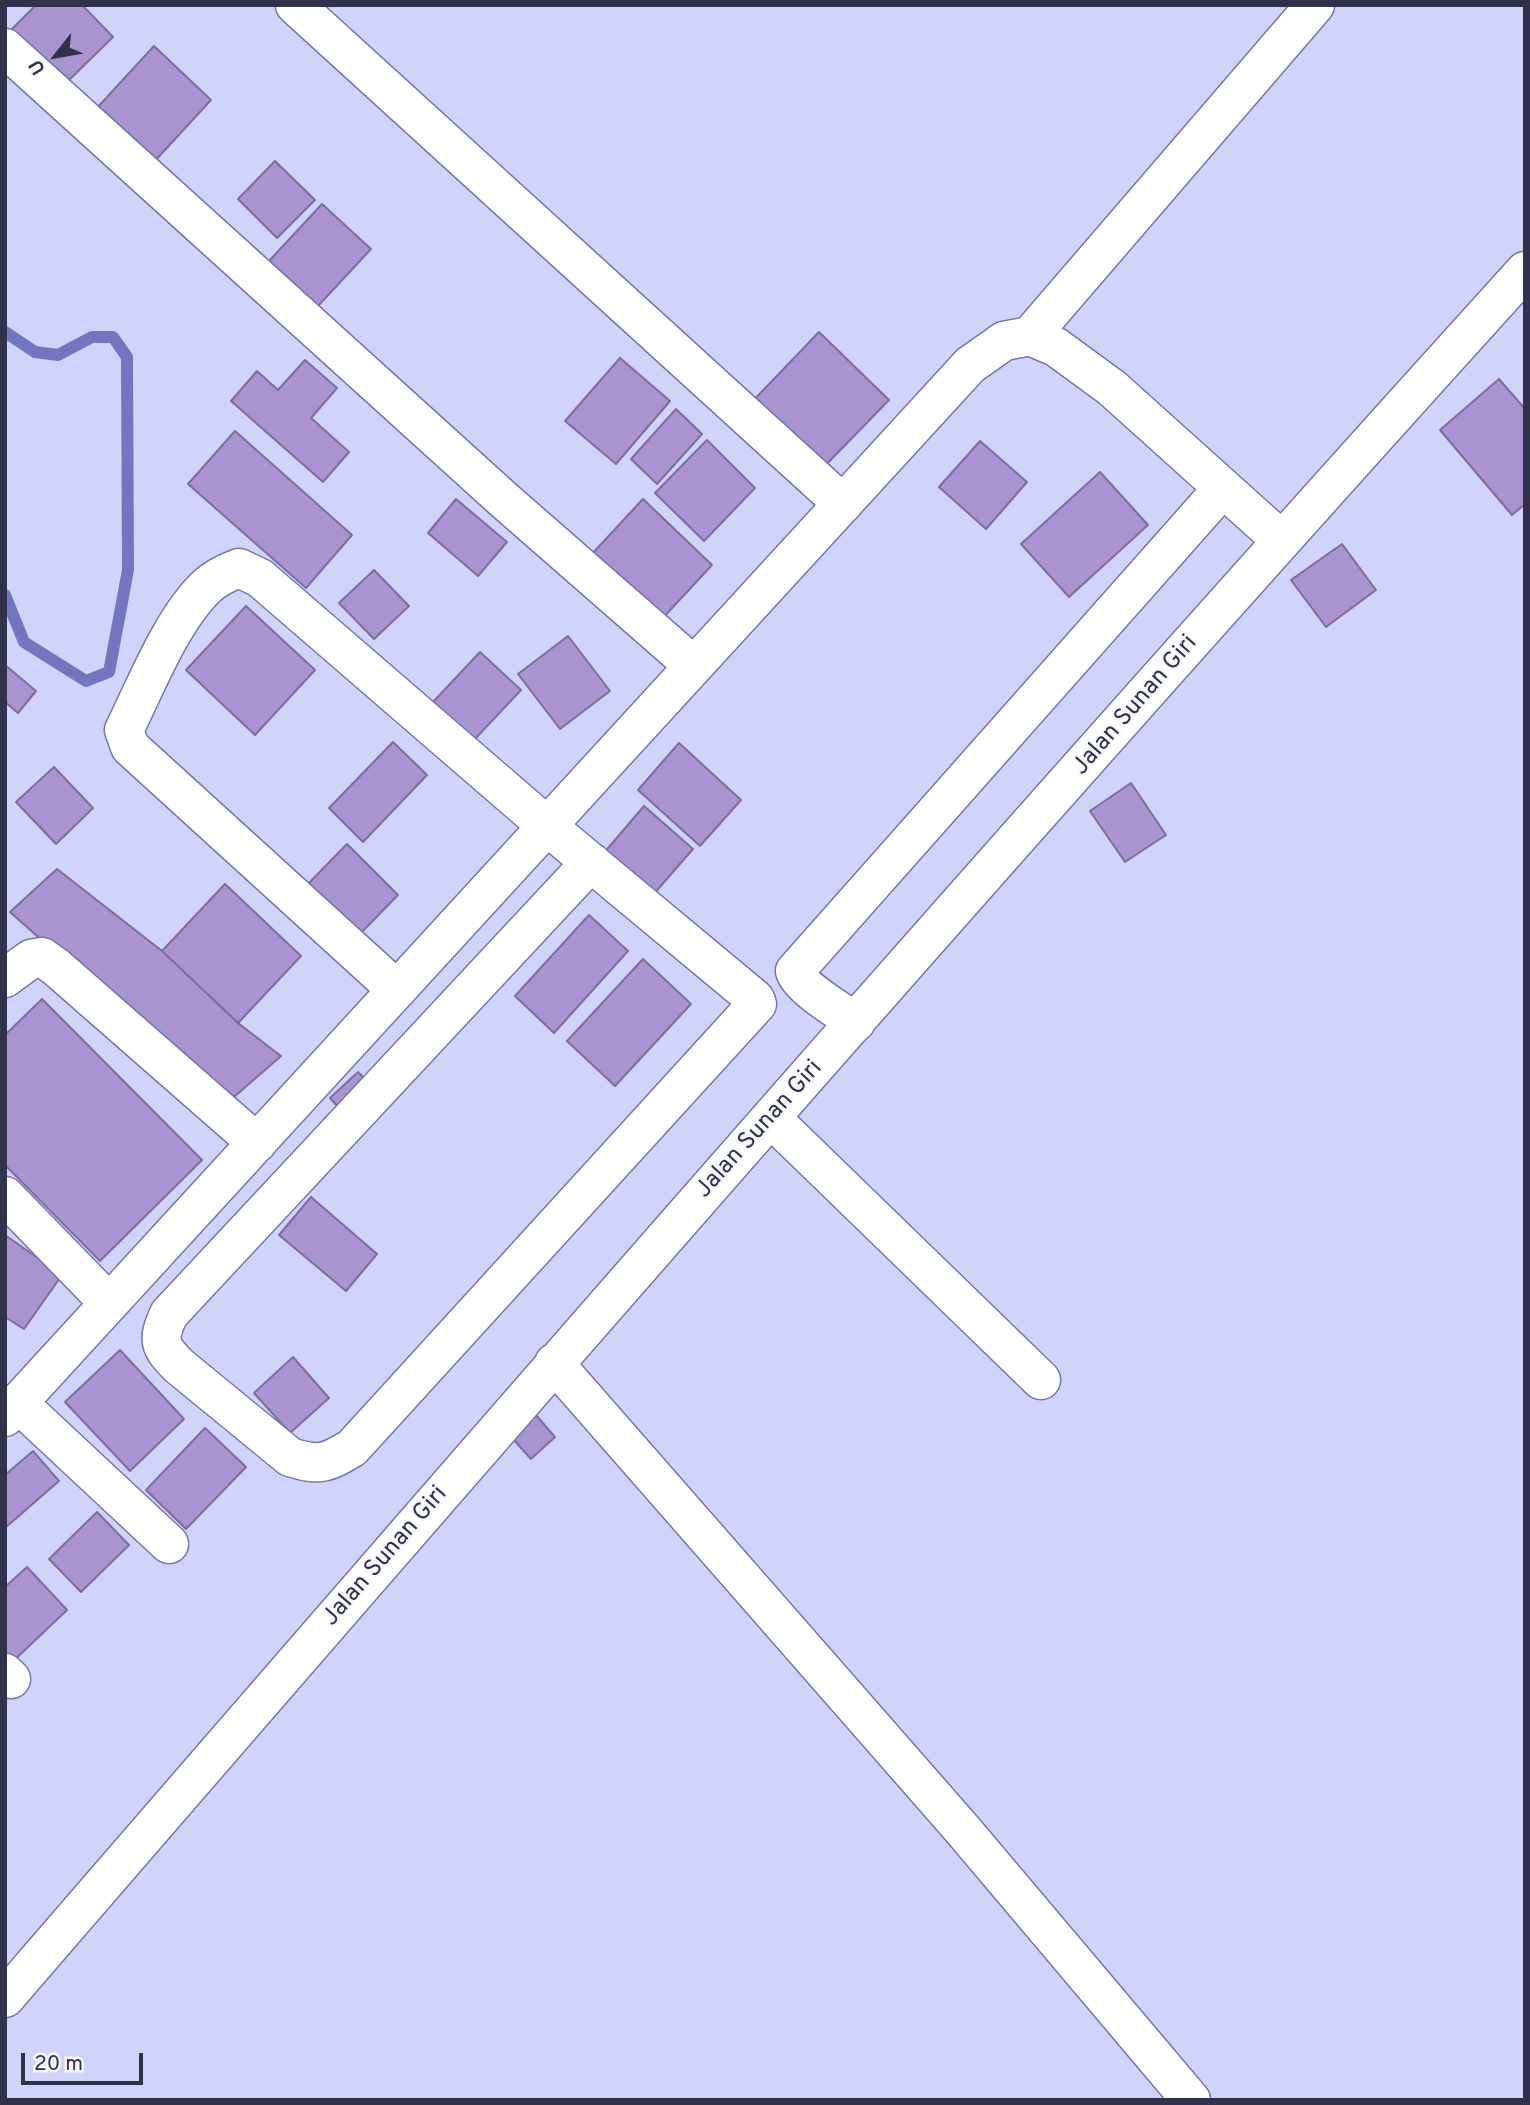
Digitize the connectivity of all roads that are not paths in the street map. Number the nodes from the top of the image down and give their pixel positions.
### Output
1 (295, 5) edge
2 (1315, 5) edge
3 (5, 48) edge
4 (1525, 271) edge
5 (1030, 335) junction
6 (1223, 488) junction
7 (843, 504) junction
8 (1281, 540) junction
9 (694, 666) junction
10 (547, 826) junction
11 (591, 862) junction
12 (5, 978) edge
13 (397, 990) junction
14 (856, 1022) junction
15 (771, 1118) junction
16 (257, 1143) junction
17 (5, 1196) edge
18 (109, 1303) junction
19 (554, 1363) junction
20 (1041, 1380) dead end
21 (11, 1410) edge
22 (169, 1544) dead end
23 (5, 1998) edge
24 (1191, 2100) edge

1 - 7 street
2 - 5 street
3 - 9 street
4 - 8 street, Jalan Sunan Giri
5 - 6 street
5 - 7 street
6 - 8 street
6 - 14 street
7 - 9 street
8 - 14 street, Jalan Sunan Giri
9 - 10 street
10 - 11 street
10 - 13 street
10 - 13 street
11 - 11 street
12 - 16 street
13 - 16 street
14 - 15 street, Jalan Sunan Giri
15 - 19 street, Jalan Sunan Giri
15 - 20 street
16 - 18 street
17 - 18 street
18 - 21 street
19 - 23 street, Jalan Sunan Giri
19 - 24 street
21 - 22 street

